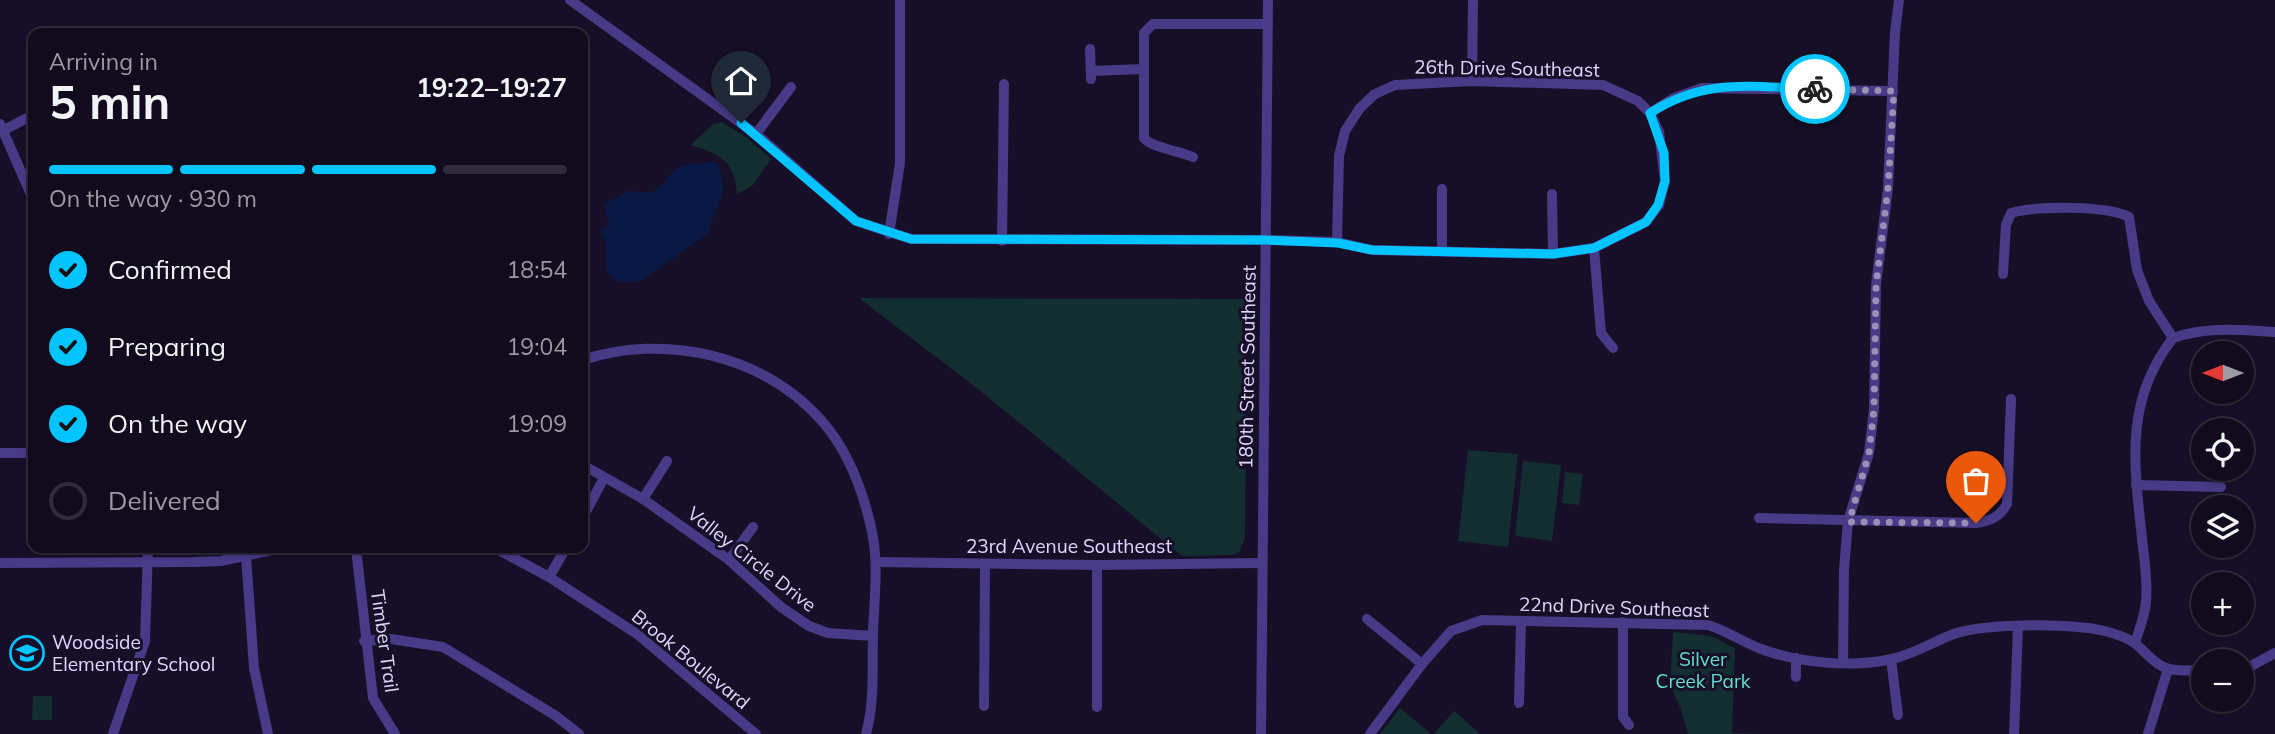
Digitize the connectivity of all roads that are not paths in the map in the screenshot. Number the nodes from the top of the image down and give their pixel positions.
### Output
1 (572, 0) edge
2 (900, 0) edge
3 (1268, 0) edge
4 (1473, 0) edge
5 (1899, 0) edge
6 (1268, 24) junction
7 (1090, 49) dead end
8 (1144, 69) junction
9 (1472, 81) junction
10 (1004, 84) dead end
11 (791, 88) dead end
12 (1894, 91) junction
13 (1650, 113) junction
14 (28, 117) edge
15 (1, 129) edge
16 (757, 134) junction
17 (1193, 157) dead end
18 (28, 188) edge
19 (1442, 189) dead end
20 (1552, 194) dead end
21 (889, 234) junction
22 (1266, 240) junction
23 (1002, 241) junction
24 (1338, 243) junction
25 (1594, 248) junction
26 (1442, 251) junction
27 (1553, 254) junction
28 (2003, 274) dead end
29 (2275, 332) edge
30 (2173, 338) junction
31 (1613, 348) dead end
32 (588, 358) edge
33 (2011, 399) dead end
34 (0, 453) edge
35 (28, 453) edge
36 (667, 461) dead end
37 (588, 468) edge
38 (604, 478) junction
39 (2136, 485) junction
40 (2221, 487) dead end
41 (643, 499) junction
42 (588, 508) edge
43 (1759, 518) dead end
44 (1849, 522) junction
45 (753, 527) dead end
46 (148, 553) edge
47 (258, 553) edge
48 (356, 553) edge
49 (504, 553) edge
50 (563, 553) edge
51 (246, 556) junction
52 (729, 560) junction
53 (148, 562) junction
54 (876, 562) junction
55 (0, 563) edge
56 (1261, 563) junction
57 (985, 565) junction
58 (1097, 565) junction
59 (549, 578) junction
60 (1367, 619) dead end
61 (1521, 621) junction
62 (1623, 622) junction
63 (2018, 627) junction
64 (873, 636) junction
65 (364, 641) junction
66 (2135, 643) junction
67 (2271, 654) edge
68 (1796, 658) junction
69 (1891, 659) junction
70 (1843, 662) junction
71 (1422, 664) junction
72 (2254, 664) edge
73 (2168, 669) junction
74 (2191, 670) edge
75 (1796, 677) dead end
76 (1519, 703) dead end
77 (984, 706) dead end
78 (1097, 707) dead end
79 (1898, 715) dead end
80 (1629, 725) dead end
81 (113, 734) edge
82 (268, 734) edge
83 (395, 734) edge
84 (579, 734) edge
85 (756, 734) edge
86 (866, 734) edge
87 (1261, 734) edge
88 (1370, 734) edge
89 (2014, 734) edge
90 (2148, 734) edge

1 - 16 street
2 - 21 street
3 - 6 street, 180th Street Southeast
4 - 9 street
5 - 12 street
6 - 8 street
6 - 22 street, 180th Street Southeast
7 - 8 street
8 - 17 street
9 - 13 street, 26th Drive Southeast
9 - 24 street, 26th Drive Southeast
10 - 23 street
11 - 16 street
12 - 13 street
12 - 44 street
13 - 25 street
14 - 15 street
15 - 18 street
16 - 21 street
19 - 26 street
20 - 27 street
21 - 23 street
22 - 23 street
22 - 24 street
22 - 56 street, 180th Street Southeast
24 - 26 street
25 - 27 street
25 - 31 street
26 - 27 street
28 - 30 street
29 - 30 street
30 - 39 street
32 - 54 street
33 - 44 street
34 - 35 street
36 - 41 street
37 - 38 street, Valley Circle Drive
38 - 41 street, Valley Circle Drive
38 - 42 street
39 - 40 street
39 - 66 street
41 - 52 street, Valley Circle Drive
43 - 44 street
44 - 70 street
45 - 52 street
46 - 53 street
47 - 51 street
48 - 65 street, Timber Trail
49 - 59 street, Brook Boulevard
50 - 59 street
51 - 53 street
51 - 82 street
52 - 64 street, Valley Circle Drive
53 - 55 street
53 - 81 street
54 - 57 street, 23rd Avenue Southeast
54 - 64 street
56 - 58 street, 23rd Avenue Southeast
56 - 87 street, 180th Street Southeast
57 - 58 street, 23rd Avenue Southeast
57 - 77 street
58 - 78 street
59 - 85 street, Brook Boulevard
60 - 71 street
61 - 62 street, 22nd Drive Southeast
61 - 71 street, 22nd Drive Southeast
61 - 76 street
62 - 68 street, 22nd Drive Southeast
62 - 80 street
63 - 66 street, 22nd Drive Southeast
63 - 69 street, 22nd Drive Southeast
63 - 89 street
64 - 86 street
65 - 83 street, Timber Trail
65 - 84 street
66 - 73 street, 22nd Drive Southeast
67 - 72 street
68 - 70 street, 22nd Drive Southeast
68 - 75 street
69 - 70 street, 22nd Drive Southeast
69 - 79 street
71 - 88 street, 22nd Drive Southeast
73 - 74 street
73 - 90 street

